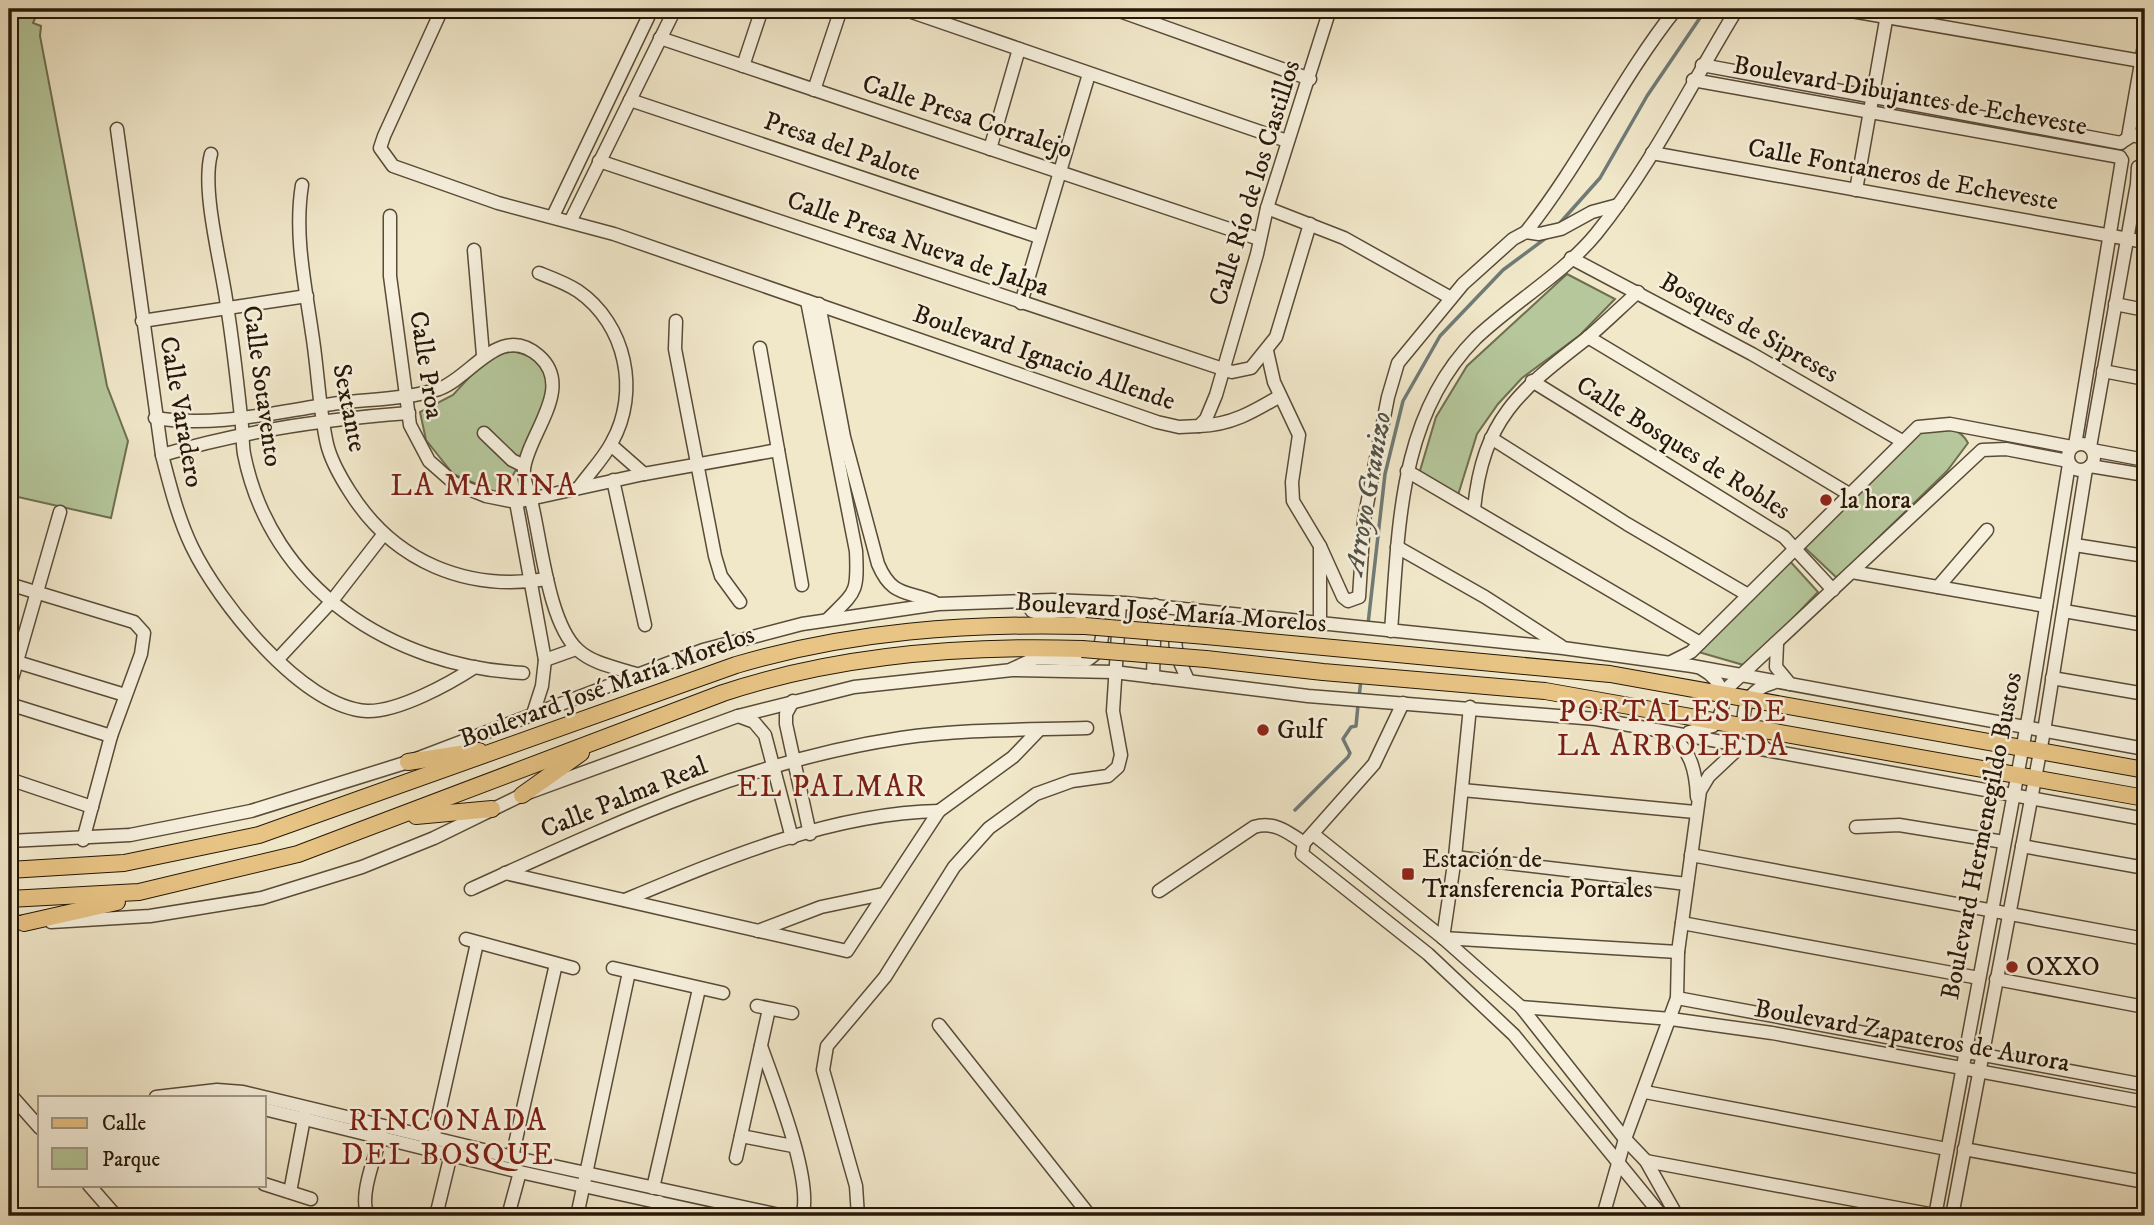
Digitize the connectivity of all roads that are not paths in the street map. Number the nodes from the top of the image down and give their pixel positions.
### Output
1 (442, 9) edge
2 (652, 9) edge
3 (675, 9) edge
4 (762, 9) edge
5 (841, 9) edge
6 (904, 9) edge
7 (1114, 9) edge
8 (1330, 9) edge
9 (1676, 9) edge
10 (1737, 9) edge
11 (1840, 9) edge
12 (1887, 13) edge
13 (660, 38) junction
14 (2145, 40) edge
15 (1019, 49) junction
16 (2141, 61) junction
17 (1702, 65) junction
18 (743, 66) junction
19 (1089, 74) junction
20 (1310, 79) junction
21 (1693, 80) junction
22 (814, 90) junction
23 (1872, 96) junction
24 (630, 100) junction
25 (1868, 111) junction
26 (117, 128) dead end
27 (2145, 135) edge
28 (2124, 140) junction
29 (1287, 141) junction
30 (990, 149) junction
31 (1652, 153) junction
32 (211, 154) dead end
33 (2121, 158) junction
34 (599, 161) junction
35 (2143, 164) edge
36 (1059, 172) junction
37 (302, 185) dead end
38 (1856, 190) junction
39 (1619, 205) junction
40 (1267, 208) junction
41 (390, 216) dead end
42 (553, 216) junction
43 (571, 220) junction
44 (1310, 224) junction
45 (1526, 232) junction
46 (2111, 235) junction
47 (1039, 237) junction
48 (2127, 238) junction
49 (1259, 239) junction
50 (2145, 242) edge
51 (474, 250) dead end
52 (1572, 258) junction
53 (539, 273) dead end
54 (1638, 292) junction
55 (307, 296) junction
56 (1451, 298) junction
57 (813, 302) junction
58 (1021, 303) junction
59 (2115, 304) junction
60 (228, 307) junction
61 (2145, 310) edge
62 (142, 321) junction
63 (676, 321) dead end
64 (1588, 337) junction
65 (761, 348) dead end
66 (1267, 351) junction
67 (483, 355) junction
68 (1223, 371) junction
69 (2103, 371) junction
70 (2145, 379) edge
71 (1532, 381) junction
72 (409, 394) junction
73 (1280, 397) junction
74 (323, 405) junction
75 (409, 412) junction
76 (241, 417) junction
77 (155, 418) junction
78 (324, 421) junction
79 (192, 422) junction
80 (1199, 426) junction
81 (1981, 429) junction
82 (484, 433) dead end
83 (243, 435) junction
84 (1491, 438) junction
85 (1902, 441) junction
86 (197, 444) junction
87 (611, 444) junction
88 (2091, 449) junction
89 (778, 450) junction
90 (1982, 450) junction
91 (2071, 454) junction
92 (162, 455) junction
93 (2145, 460) edge
94 (524, 466) junction
95 (699, 466) junction
96 (2088, 468) junction
97 (1407, 471) junction
98 (644, 474) junction
99 (2145, 475) edge
100 (613, 480) junction
101 (580, 486) junction
102 (1849, 494) junction
103 (531, 498) junction
104 (516, 502) junction
105 (1474, 509) junction
106 (60, 512) dead end
107 (1987, 530) dead end
108 (383, 535) junction
109 (2075, 545) junction
110 (1320, 546) junction
111 (1397, 547) junction
112 (1795, 549) junction
113 (2145, 556) edge
114 (1852, 572) junction
115 (547, 579) junction
116 (531, 582) junction
117 (9, 584) edge
118 (802, 585) dead end
119 (1938, 587) junction
120 (1833, 590) junction
121 (38, 594) junction
122 (1748, 595) junction
123 (1026, 601) junction
124 (331, 602) junction
125 (740, 602) dead end
126 (1119, 603) junction
127 (938, 604) junction
128 (1155, 606) junction
129 (2046, 606) junction
130 (1193, 609) junction
131 (2064, 611) junction
132 (827, 620) junction
133 (645, 625) dead end
134 (1325, 625) junction
135 (2145, 625) edge
136 (1384, 631) junction
137 (1700, 643) junction
138 (1777, 644) junction
139 (1563, 648) junction
140 (576, 649) junction
141 (277, 660) junction
142 (545, 660) junction
143 (18, 662) junction
144 (1671, 663) junction
145 (1692, 666) junction
146 (475, 667) junction
147 (1012, 670) junction
148 (1114, 672) junction
149 (523, 673) dead end
150 (636, 674) junction
151 (1739, 675) junction
152 (1153, 677) junction
153 (2052, 678) junction
154 (1188, 680) junction
155 (1777, 682) junction
156 (1790, 685) junction
157 (9, 689) edge
158 (1722, 692) junction
159 (2145, 694) edge
160 (125, 695) junction
161 (1749, 698) junction
162 (793, 701) junction
163 (1403, 703) junction
164 (9, 704) edge
165 (1470, 707) junction
166 (533, 714) junction
167 (738, 716) junction
168 (1717, 720) junction
169 (1744, 725) junction
170 (1087, 728) dead end
171 (2026, 728) junction
172 (1648, 729) junction
173 (1039, 730) junction
174 (2044, 731) junction
175 (1677, 735) junction
176 (111, 736) junction
177 (603, 737) junction
178 (512, 746) junction
179 (1741, 746) junction
180 (2022, 748) junction
181 (1767, 749) junction
182 (2145, 749) edge
183 (2040, 751) junction
184 (793, 761) junction
185 (408, 762) junction
186 (773, 766) junction
187 (2145, 770) edge
188 (2017, 775) junction
189 (2036, 778) junction
190 (9, 779) edge
191 (1462, 790) junction
192 (522, 795) junction
193 (2013, 795) junction
194 (2145, 798) edge
195 (2032, 799) junction
196 (1696, 806) junction
197 (92, 807) junction
198 (492, 809) junction
199 (939, 811) junction
200 (400, 817) junction
201 (2145, 819) edge
202 (1856, 827) dead end
203 (810, 834) junction
204 (792, 838) junction
205 (1309, 839) junction
206 (83, 840) junction
207 (9, 841) edge
208 (2004, 842) junction
209 (2022, 846) junction
210 (1691, 855) junction
211 (1455, 857) junction
212 (2145, 868) edge
213 (9, 870) edge
214 (505, 873) junction
215 (199, 878) junction
216 (1687, 884) junction
217 (471, 889) dead end
218 (1159, 891) dead end
219 (883, 894) junction
220 (9, 899) edge
221 (625, 901) junction
222 (1992, 910) junction
223 (2008, 914) junction
224 (16, 922) edge
225 (1682, 923) junction
226 (758, 931) junction
227 (1443, 937) junction
228 (2145, 939) edge
229 (1678, 952) junction
230 (1427, 954) junction
231 (556, 964) junction
232 (573, 968) dead end
233 (613, 968) dead end
234 (629, 972) junction
235 (1979, 978) junction
236 (1996, 979) junction
237 (699, 989) junction
238 (723, 993) dead end
239 (1677, 998) junction
240 (1521, 1007) junction
241 (2145, 1007) edge
242 (792, 1013) dead end
243 (1774, 1016) junction
244 (1671, 1019) junction
245 (939, 1025) dead end
246 (1772, 1033) junction
247 (761, 1046) junction
248 (1964, 1053) junction
249 (1982, 1056) junction
250 (1962, 1068) junction
251 (1979, 1072) junction
252 (2145, 1085) edge
253 (1644, 1092) junction
254 (9, 1093) edge
255 (167, 1096) edge
256 (250, 1096) edge
257 (266, 1101) edge
258 (2145, 1101) edge
259 (266, 1110) edge
260 (34, 1112) edge
261 (305, 1113) junction
262 (381, 1136) junction
263 (741, 1136) junction
264 (1625, 1139) junction
265 (432, 1142) junction
266 (793, 1146) junction
267 (1947, 1149) junction
268 (1964, 1149) junction
269 (451, 1154) junction
270 (512, 1157) junction
271 (736, 1158) dead end
272 (1646, 1161) junction
273 (1620, 1166) junction
274 (520, 1172) junction
275 (585, 1180) junction
276 (2145, 1182) edge
277 (266, 1185) edge
278 (90, 1186) edge
279 (653, 1188) junction
280 (290, 1192) junction
281 (311, 1199) dead end
282 (659, 1202) junction
283 (116, 1216) edge
284 (369, 1216) edge
285 (436, 1216) edge
286 (508, 1216) edge
287 (577, 1216) edge
288 (655, 1216) edge
289 (720, 1216) edge
290 (785, 1216) edge
291 (802, 1216) edge
292 (858, 1216) edge
293 (1090, 1216) edge
294 (1603, 1216) edge
295 (1662, 1216) edge
296 (1677, 1216) edge
297 (1935, 1216) edge
298 (1940, 1216) edge
299 (1952, 1216) edge

1 - 42 street, Boulevard Ignacio Allende
2 - 42 street
3 - 13 street
4 - 18 street
5 - 22 street
6 - 15 street
7 - 20 street
8 - 20 street, Calle Río de los Castillos
9 - 45 street
10 - 17 street
11 - 12 street
12 - 16 street
12 - 23 street
13 - 18 street, Calle Presa Corralejo
13 - 24 street
14 - 16 street
15 - 19 street
15 - 30 street
16 - 28 street
17 - 21 street
17 - 23 street, Boulevard Dibujantes de Echeveste
18 - 22 street, Calle Presa Corralejo
19 - 29 street
19 - 36 street
20 - 29 street, Calle Río de los Castillos
21 - 25 street, Boulevard Dibujantes de Echeveste
21 - 31 street
22 - 30 street, Calle Presa Corralejo
23 - 25 street
23 - 28 street, Boulevard Dibujantes de Echeveste
24 - 34 street
24 - 47 street, Presa del Palote
25 - 33 street, Boulevard Dibujantes de Echeveste
25 - 38 street
26 - 62 street, Calle Varadero
27 - 28 street, Boulevard Dibujantes de Echeveste
28 - 33 street, Boulevard Hermenegildo Bustos
29 - 40 street, Calle Río de los Castillos
30 - 36 street, Calle Presa Corralejo
31 - 38 street, Calle Fontaneros de Echeveste
31 - 39 street
32 - 60 street, Calle Sotavento
33 - 35 street, Boulevard Dibujantes de Echeveste
33 - 46 street, Boulevard Hermenegildo Bustos
34 - 43 street
34 - 58 street, Calle Presa Nueva de Jalpa
35 - 48 street
36 - 47 street
36 - 49 street, Calle Presa Corralejo
37 - 55 street, Sextante
38 - 46 street, Calle Fontaneros de Echeveste
39 - 45 street
39 - 52 street
40 - 44 street
40 - 49 street, Calle Río de los Castillos
41 - 72 street, Calle Proa
42 - 43 street, Boulevard Ignacio Allende
43 - 57 street, Boulevard Ignacio Allende
44 - 56 street
44 - 66 street
45 - 56 street
46 - 48 street, Calle Fontaneros de Echeveste
46 - 91 street, Boulevard Hermenegildo Bustos
47 - 58 street
48 - 50 street, Calle Fontaneros de Echeveste
48 - 59 street
49 - 68 street, Calle Río de los Castillos
51 - 67 street
52 - 54 street, Bosques de Sipreses
52 - 97 street
53 - 87 street
54 - 64 street
54 - 85 street, Bosques de Sipreses
55 - 60 street
55 - 74 street, Sextante
56 - 110 street
57 - 80 street, Boulevard Ignacio Allende
57 - 127 street
57 - 132 street
58 - 68 street, Calle Presa Nueva de Jalpa
59 - 61 street
59 - 69 street
60 - 62 street
60 - 76 street, Calle Sotavento
62 - 77 street, Calle Varadero
63 - 95 street
64 - 71 street
64 - 102 street
65 - 89 street
66 - 68 street
66 - 73 street
67 - 72 street
67 - 94 street
68 - 80 street, Boulevard Ignacio Allende
69 - 70 street
69 - 88 street
71 - 84 street
71 - 112 street, Calle Bosques de Robles
72 - 74 street
72 - 75 street, Calle Proa
73 - 80 street
73 - 110 street
74 - 76 street
74 - 78 street, Sextante
75 - 78 street
75 - 104 street, Calle Proa
76 - 79 street
76 - 83 street, Calle Sotavento
77 - 79 street
77 - 92 street, Calle Varadero
78 - 83 street
78 - 108 street, Sextante
79 - 86 street
81 - 85 street
81 - 90 street
81 - 91 street
82 - 94 street
83 - 86 street
83 - 124 street, Calle Sotavento
84 - 105 street
84 - 122 street
85 - 102 street
86 - 92 street
87 - 98 street
87 - 101 street
88 - 91 street
88 - 93 street
88 - 96 street, Boulevard Hermenegildo Bustos
89 - 95 street
89 - 118 street
90 - 91 street
90 - 114 street
91 - 96 street
91 - 129 street, Boulevard Hermenegildo Bustos
92 - 141 street, Calle Varadero
94 - 103 street
95 - 98 street
95 - 125 street
96 - 99 street
96 - 109 street, Boulevard Hermenegildo Bustos
97 - 105 street
97 - 111 street
98 - 100 street
100 - 101 street
100 - 133 street
101 - 103 street
102 - 112 street
103 - 104 street
103 - 115 street
104 - 116 street
105 - 137 street
106 - 121 street
107 - 119 street
108 - 116 street, Sextante
108 - 124 street
109 - 113 street
109 - 131 street, Boulevard Hermenegildo Bustos
110 - 134 street
111 - 136 street
111 - 139 street
112 - 120 street, Calle Bosques de Robles
112 - 122 street
114 - 119 street
114 - 120 street
115 - 116 street, Sextante
115 - 140 street
116 - 142 street
117 - 121 street
119 - 129 street
120 - 138 street
121 - 143 street
121 - 160 street
122 - 137 street
123 - 126 street
123 - 127 street
123 - 147 street
124 - 141 street
124 - 146 street, Calle Sotavento
126 - 128 street
126 - 148 street
127 - 132 street, Boulevard José María Morelos
128 - 130 street
128 - 152 street
129 - 171 street, Boulevard Hermenegildo Bustos
130 - 134 street
130 - 154 street
131 - 135 street
131 - 153 street, Boulevard Hermenegildo Bustos
132 - 150 street, Boulevard José María Morelos
134 - 136 street
136 - 139 street
137 - 144 street
138 - 151 street
138 - 156 street
139 - 144 street
140 - 142 street
140 - 150 street
141 - 146 street, Calle Varadero
142 - 166 street
143 - 157 street
143 - 160 street
144 - 145 street
145 - 151 street
145 - 158 street
146 - 149 street, Calle Sotavento
147 - 148 street
147 - 162 street
148 - 152 street
148 - 292 street
150 - 166 street, Boulevard José María Morelos
151 - 155 street
151 - 158 street
152 - 154 street
153 - 159 street
153 - 174 street, Boulevard Hermenegildo Bustos
154 - 163 street
155 - 156 street
155 - 161 street
156 - 171 street
158 - 161 main road, Boulevard José María Morelos
158 - 168 street
158 - 178 main road, Boulevard José María Morelos, bridge
160 - 176 street
161 - 169 street
161 - 180 main road, Boulevard José María Morelos
162 - 167 street
162 - 184 street
163 - 165 street
163 - 205 street
164 - 176 street
165 - 172 street
165 - 191 street
166 - 185 street, Boulevard José María Morelos
167 - 186 street
167 - 192 street
168 - 169 main road, Boulevard José María Morelos
168 - 175 street
168 - 177 main road, Boulevard José María Morelos, bridge
169 - 181 street
169 - 188 main road, Boulevard José María Morelos
170 - 173 street
171 - 174 street
171 - 180 street, Boulevard Hermenegildo Bustos
172 - 175 street
172 - 196 street
173 - 184 street, Calle Palma Real
173 - 199 street, Calle Palma Real
174 - 182 street
174 - 183 street, Boulevard Hermenegildo Bustos
175 - 179 street
176 - 197 street
177 - 192 main road
177 - 200 main road, Boulevard José María Morelos
178 - 185 main road
178 - 213 main road, Boulevard José María Morelos
179 - 181 street
179 - 196 street
180 - 183 main road, Boulevard José María Morelos
180 - 188 street, Boulevard Hermenegildo Bustos
181 - 193 street
183 - 187 main road
183 - 189 street, Boulevard Hermenegildo Bustos
184 - 186 street, Calle Palma Real
184 - 203 street
185 - 206 street, Boulevard José María Morelos
186 - 204 street
186 - 214 street, Calle Palma Real
188 - 189 main road, Boulevard José María Morelos
188 - 193 street, Boulevard Hermenegildo Bustos
189 - 194 main road
189 - 195 street, Boulevard Hermenegildo Bustos
190 - 197 street
191 - 196 street
191 - 211 street
192 - 198 street
193 - 195 street
193 - 208 street, Boulevard Hermenegildo Bustos
195 - 201 street
195 - 209 street, Boulevard Hermenegildo Bustos
196 - 210 street
197 - 206 street
198 - 200 main road
198 - 224 street
199 - 203 street
199 - 219 street, Calle Palma Real
200 - 215 main road, Boulevard José María Morelos
202 - 208 street
203 - 204 street
204 - 221 street
205 - 218 street
205 - 227 street
205 - 230 street
206 - 207 street, Boulevard José María Morelos
208 - 222 street, Boulevard Hermenegildo Bustos
209 - 212 street
209 - 223 street, Boulevard Hermenegildo Bustos
210 - 216 street
210 - 222 street
211 - 216 street
211 - 227 street
214 - 217 street
214 - 221 street, Calle Palma Real
215 - 220 main road, Boulevard José María Morelos
215 - 224 main road
216 - 225 street
219 - 226 street
219 - 226 street, Calle Palma Real
221 - 226 street, Calle Palma Real
222 - 223 street
222 - 235 street, Boulevard Hermenegildo Bustos
223 - 228 street
223 - 236 street, Boulevard Hermenegildo Bustos
225 - 229 street
225 - 235 street
227 - 229 street
227 - 230 street
227 - 240 street
229 - 239 street
230 - 273 street
231 - 232 street
231 - 265 street
231 - 270 street
233 - 234 street
234 - 237 street
234 - 275 street
235 - 248 street, Boulevard Hermenegildo Bustos
236 - 241 street
236 - 249 street, Boulevard Hermenegildo Bustos
237 - 238 street
237 - 279 street
239 - 243 street, Boulevard Zapateros de Aurora
239 - 244 street
240 - 244 street, Boulevard Zapateros de Aurora
240 - 264 street
242 - 247 street
243 - 246 street
243 - 248 street, Boulevard Zapateros de Aurora
244 - 246 street, Boulevard Zapateros de Aurora
244 - 253 street
245 - 293 street
246 - 250 street, Boulevard Zapateros de Aurora
247 - 263 street
247 - 266 street
248 - 249 street, Boulevard Zapateros de Aurora
248 - 250 street, Boulevard Hermenegildo Bustos
249 - 251 street, Boulevard Hermenegildo Bustos
249 - 252 street, Boulevard Zapateros de Aurora
250 - 251 street, Boulevard Zapateros de Aurora
250 - 267 street, Boulevard Hermenegildo Bustos
251 - 258 street, Boulevard Zapateros de Aurora
251 - 268 street, Boulevard Hermenegildo Bustos
253 - 264 street
253 - 267 street
254 - 260 street
255 - 256 street
257 - 261 street
259 - 261 street
261 - 262 street
261 - 265 street
261 - 280 street
262 - 265 street
262 - 284 street
263 - 266 street
263 - 271 street
264 - 272 street
264 - 273 street
265 - 269 street
265 - 270 street
266 - 291 street
267 - 297 street, Boulevard Hermenegildo Bustos
268 - 276 street
268 - 299 street, Boulevard Hermenegildo Bustos
269 - 274 street
269 - 285 street
270 - 275 street
272 - 296 street
272 - 297 street
273 - 294 street
273 - 295 street
274 - 275 street
274 - 286 street
275 - 279 street
275 - 282 street
275 - 287 street
277 - 280 street
278 - 283 street
279 - 290 street
280 - 281 street
282 - 288 street
282 - 289 street
297 - 298 street

